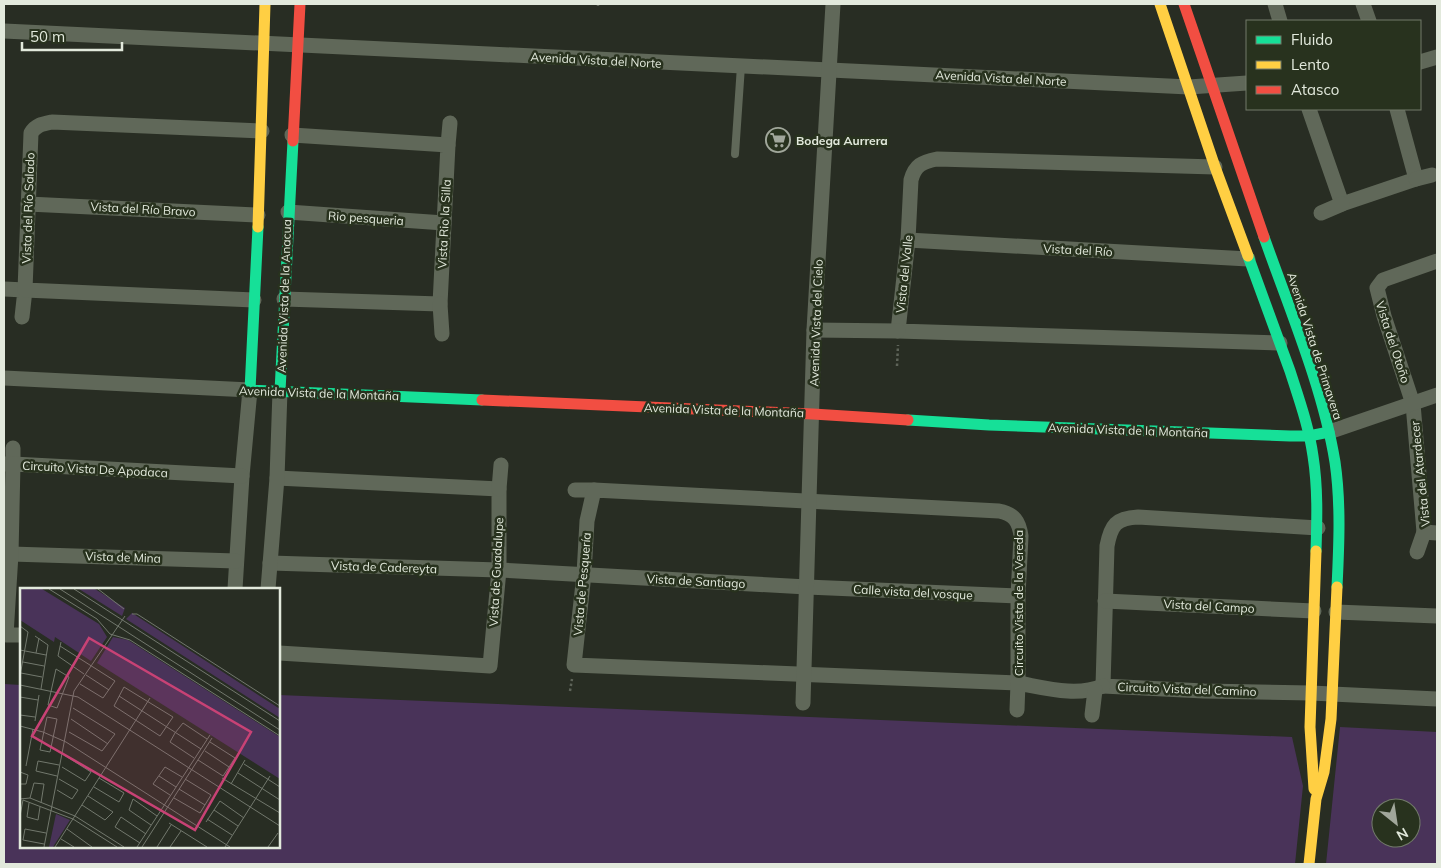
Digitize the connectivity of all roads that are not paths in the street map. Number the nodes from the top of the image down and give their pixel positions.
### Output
1 (265, 4) edge
2 (300, 4) edge
3 (834, 4) edge
4 (1160, 4) edge
5 (1184, 4) edge
6 (1275, 4) edge
7 (1363, 4) edge
8 (1280, 20) edge
9 (1369, 20) edge
10 (4, 31) edge
11 (263, 43) junction
12 (299, 46) junction
13 (1437, 57) edge
14 (1421, 62) edge
15 (742, 66) junction
16 (831, 70) junction
17 (1246, 83) edge
18 (1213, 86) junction
19 (1189, 87) junction
20 (1309, 110) edge
21 (1397, 110) edge
22 (450, 123) dead end
23 (262, 131) junction
24 (292, 134) junction
25 (448, 145) junction
26 (735, 154) dead end
27 (1215, 167) junction
28 (1432, 175) dead end
29 (1416, 179) junction
30 (28, 204) junction
31 (1342, 204) junction
32 (288, 212) junction
33 (1321, 213) dead end
34 (258, 215) junction
35 (444, 223) junction
36 (908, 240) junction
37 (1248, 259) junction
38 (1437, 261) edge
39 (4, 289) edge
40 (25, 290) junction
41 (254, 300) junction
42 (284, 300) junction
43 (440, 304) junction
44 (22, 317) dead end
45 (814, 330) junction
46 (898, 331) junction
47 (442, 334) dead end
48 (1280, 342) junction
49 (4, 378) edge
50 (250, 390) junction
51 (280, 391) junction
52 (1437, 395) edge
53 (1413, 404) junction
54 (813, 414) junction
55 (1329, 432) junction
56 (1309, 436) junction
57 (13, 448) dead end
58 (8, 464) edge
59 (500, 465) dead end
60 (242, 476) junction
61 (277, 478) junction
62 (499, 489) junction
63 (575, 490) dead end
64 (594, 490) junction
65 (809, 502) junction
66 (1318, 528) junction
67 (1431, 533) edge
68 (1417, 552) dead end
69 (11, 554) junction
70 (236, 561) junction
71 (270, 563) junction
72 (499, 570) junction
73 (584, 574) junction
74 (807, 587) junction
75 (235, 588) edge
76 (268, 588) edge
77 (1018, 596) junction
78 (1105, 601) junction
79 (1314, 611) junction
80 (1336, 612) junction
81 (1437, 616) edge
82 (10, 639) edge
83 (280, 653) edge
84 (804, 674) junction
85 (1018, 683) junction
86 (1099, 688) junction
87 (1311, 692) junction
88 (1332, 694) junction
89 (1437, 700) edge
90 (804, 703) dead end
91 (1016, 710) dead end
92 (1092, 715) dead end
93 (1316, 799) junction
94 (1309, 864) edge

1 - 11 street
2 - 12 street, Avenida Vista de la Anacua
3 - 16 street, Avenida Vista del Cielo
4 - 19 street, Avenida Vista de Primavera
5 - 18 street, Avenida Vista de Primavera
6 - 8 street
7 - 9 street
10 - 11 street, Avenida Vista del Norte
11 - 12 street, Avenida Vista del Norte
11 - 23 street
12 - 15 street, Avenida Vista del Norte
12 - 24 street, Avenida Vista de la Anacua
13 - 14 street
15 - 16 street, Avenida Vista del Norte
15 - 26 lane
16 - 19 street, Avenida Vista del Norte
16 - 45 street, Avenida Vista del Cielo
17 - 18 street, Avenida Vista del Norte
18 - 19 street, Avenida Vista del Norte
18 - 55 street, Avenida Vista de Primavera
19 - 27 street, Avenida Vista de Primavera
20 - 31 street
21 - 29 street
22 - 25 street, Vista Rio la Silla
23 - 30 street, Vista del Río Salado
23 - 34 street
24 - 25 street
24 - 32 street, Avenida Vista de la Anacua
25 - 35 street, Vista Rio la Silla
27 - 36 street, Vista del Valle
27 - 37 street, Avenida Vista de Primavera
28 - 29 street
29 - 31 street
30 - 34 street, Vista del Río Bravo
30 - 40 street, Vista del Río Salado
31 - 33 street
32 - 35 street, Rio pesqueria
32 - 42 street, Avenida Vista de la Anacua
34 - 41 street
35 - 43 street, Vista Rio la Silla
36 - 37 street, Vista del Río
36 - 46 street, Vista del Valle
37 - 48 street, Avenida Vista de Primavera
38 - 53 street, Vista del Otoño
39 - 40 street
40 - 41 street
40 - 44 street, Vista del Río Salado
41 - 50 street
42 - 43 street
42 - 51 street, Avenida Vista de la Anacua
43 - 47 street, Vista Rio la Silla
45 - 46 street
45 - 54 street, Avenida Vista del Cielo
46 - 48 street, Vista del Valle
48 - 56 street, Avenida Vista de Primavera
49 - 50 street, Avenida Vista de la Montaña
50 - 51 street, Avenida Vista de la Montaña
50 - 60 street
51 - 54 street, Avenida Vista de la Montaña
51 - 61 street, Avenida Vista de la Anacua
52 - 53 street, Avenida Vista de la Montaña
53 - 55 street, Avenida Vista de la Montaña
53 - 67 street, Vista del Atardecer
54 - 56 street, Avenida Vista de la Montaña
54 - 65 street, Avenida Vista del Cielo
55 - 56 street, Avenida Vista de la Montaña
55 - 80 street, Avenida Vista de Primavera
56 - 66 street, Avenida Vista de Primavera
57 - 58 street
58 - 60 street, Circuito Vista De Apodaca
58 - 69 street, Circuito Vista De Apodaca
59 - 62 street, Vista de Guadalupe
60 - 70 street
61 - 62 street
61 - 71 street, Avenida Vista de la Anacua
62 - 72 street, Vista de Guadalupe
63 - 64 street
64 - 65 street
64 - 73 street, Vista de Pesquería
65 - 74 street, Avenida Vista del Cielo
65 - 77 street, Circuito Vista de la Vereda
66 - 78 street, Circuito Vista del Camino
66 - 79 street, Avenida Vista de Primavera
67 - 68 street
69 - 70 street, Vista de Mina
69 - 82 street, Circuito Vista De Apodaca
70 - 75 street
71 - 72 street, Vista de Cadereyta
71 - 76 street, Avenida Vista de la Anacua
72 - 73 street, Vista de Cadereyta
72 - 83 street, Vista de Guadalupe
73 - 74 street, Vista de Santiago
73 - 84 street, Vista de Pesquería
74 - 77 street, Calle vista del vosque
74 - 84 street, Avenida Vista del Cielo
77 - 85 street, Circuito Vista de la Vereda
78 - 79 street, Vista del Campo
78 - 86 street, Circuito Vista del Camino
79 - 87 street, Avenida Vista de Primavera
80 - 81 street
80 - 88 street, Avenida Vista de Primavera
84 - 85 street, Circuito Vista de la Vereda
84 - 90 street, Avenida Vista del Cielo
85 - 86 street
85 - 91 street
86 - 87 street, Circuito Vista del Camino
86 - 92 street
87 - 88 street, Circuito Vista del Camino
87 - 93 street, Avenida Vista de Primavera
88 - 89 street, Circuito Vista del Camino
88 - 93 street, Avenida Vista de Primavera
93 - 94 street, Avenida Vista de Primavera

